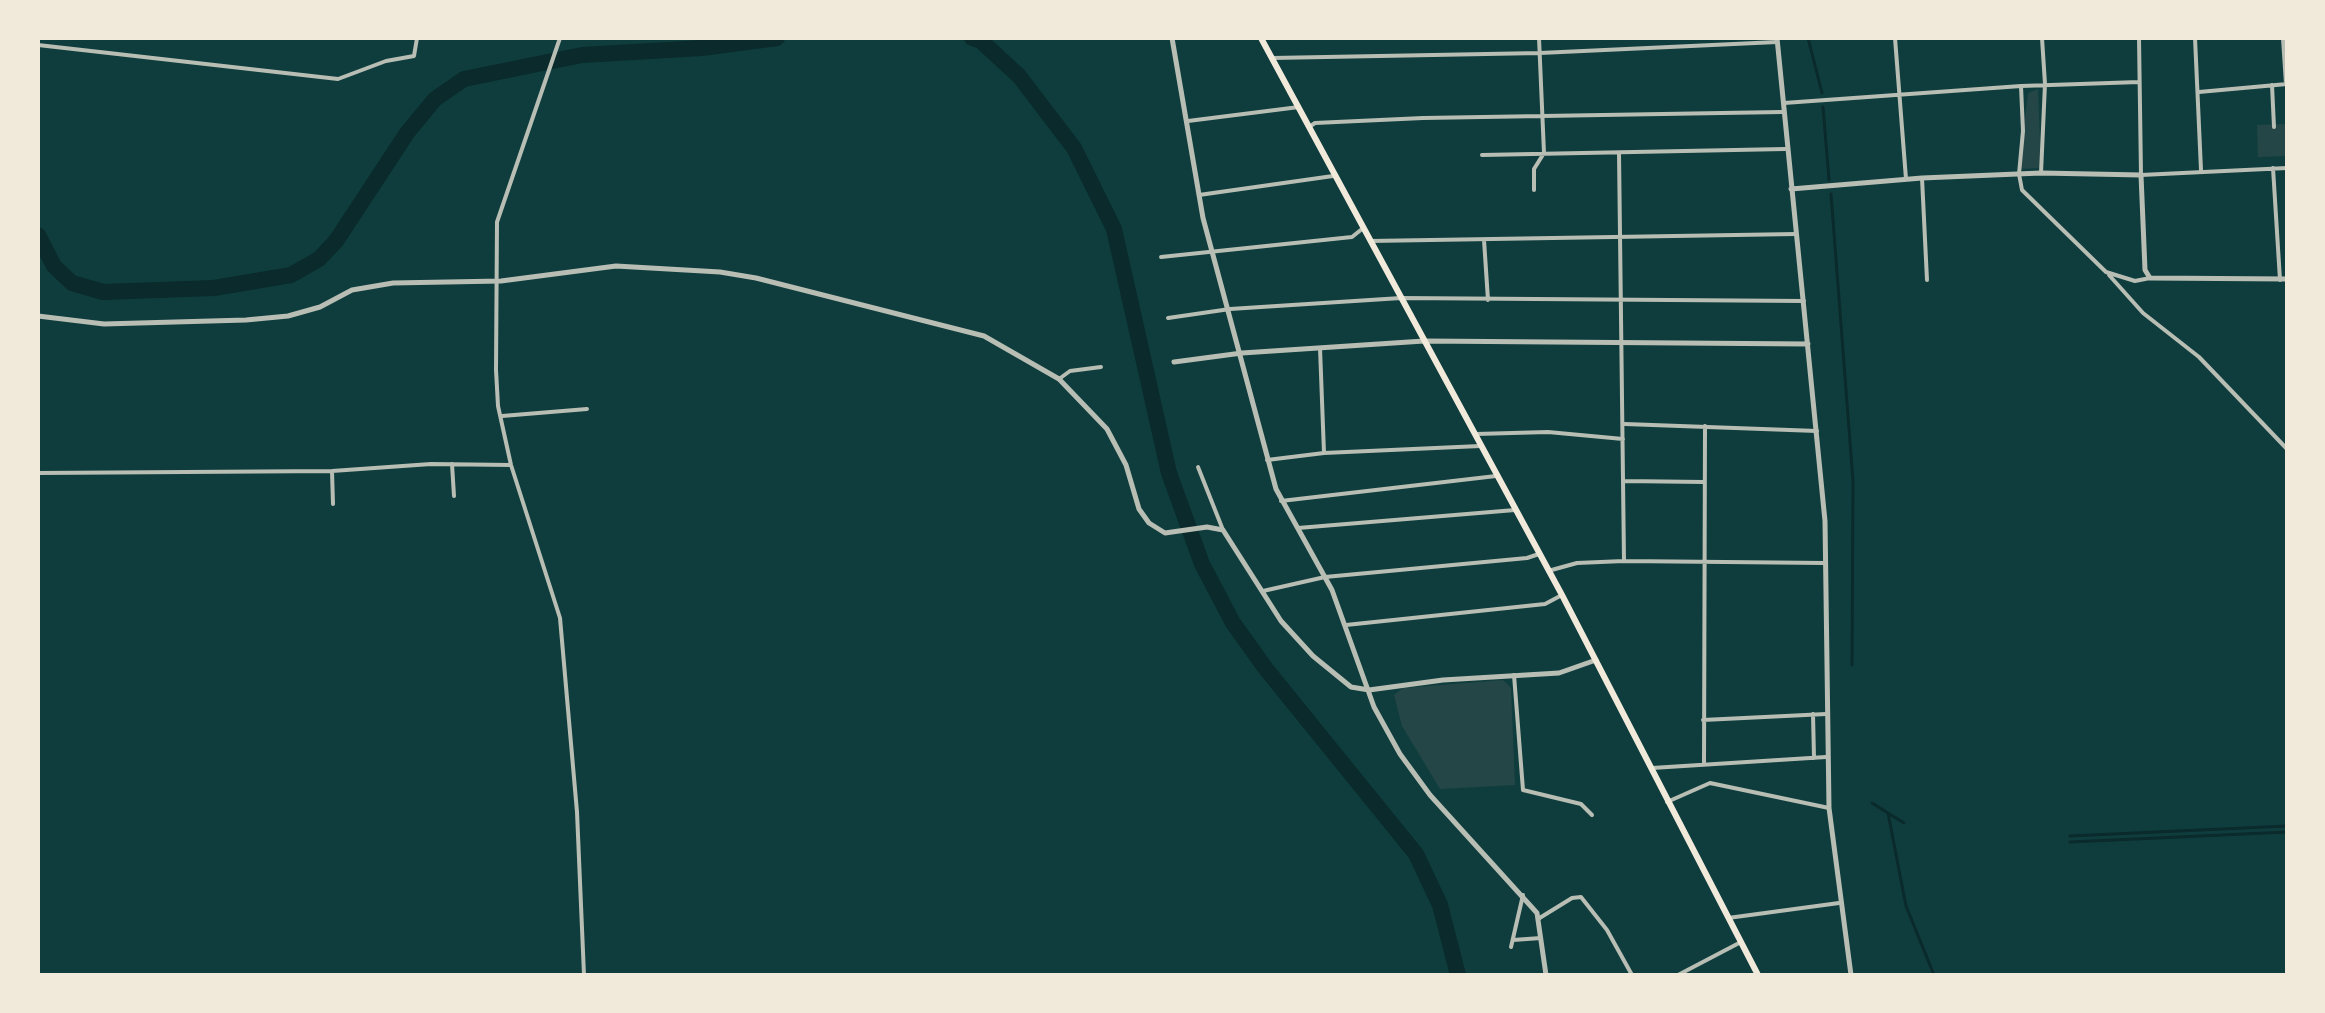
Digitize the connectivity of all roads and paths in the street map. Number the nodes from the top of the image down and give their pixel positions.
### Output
1 (417, 38) edge
2 (560, 38) edge
3 (1172, 38) edge
4 (1261, 38) edge
5 (1539, 38) edge
6 (1895, 38) edge
7 (2042, 38) edge
8 (2139, 38) edge
9 (2195, 38) edge
10 (2283, 38) edge
11 (1777, 40) edge
12 (38, 45) edge
13 (1540, 53) junction
14 (1272, 58) junction
15 (2139, 82) junction
16 (2045, 84) junction
17 (2286, 84) edge
18 (2272, 85) junction
19 (2021, 86) junction
20 (2199, 92) junction
21 (1898, 96) junction
22 (1782, 103) junction
23 (1299, 107) junction
24 (1782, 112) junction
25 (1541, 115) junction
26 (1188, 121) junction
27 (1309, 127) junction
28 (2274, 127) dead end
29 (1785, 149) junction
30 (1544, 153) junction
31 (1619, 153) junction
32 (1482, 155) dead end
33 (2273, 168) junction
34 (2287, 168) edge
35 (2201, 170) junction
36 (2041, 173) junction
37 (2019, 174) junction
38 (2141, 175) junction
39 (1333, 176) junction
40 (1922, 178) junction
41 (1906, 179) junction
42 (1791, 189) junction
43 (1534, 190) dead end
44 (1199, 195) junction
45 (1362, 229) junction
46 (1798, 234) junction
47 (1622, 238) junction
48 (1484, 240) junction
49 (1370, 241) junction
50 (1212, 250) junction
51 (1161, 257) dead end
52 (2106, 272) junction
53 (2150, 278) junction
54 (495, 279) junction
55 (2284, 279) edge
56 (1927, 280) dead end
57 (1401, 298) junction
58 (1488, 300) junction
59 (1622, 301) junction
60 (1804, 301) junction
61 (1230, 309) junction
62 (38, 316) edge
63 (1168, 318) dead end
64 (1424, 341) junction
65 (1624, 344) junction
66 (1808, 344) junction
67 (1320, 348) junction
68 (1242, 353) junction
69 (1174, 362) dead end
70 (1101, 367) dead end
71 (1059, 379) junction
72 (587, 409) dead end
73 (501, 416) junction
74 (1625, 424) junction
75 (1705, 426) junction
76 (1817, 431) junction
77 (1474, 435) junction
78 (1624, 439) junction
79 (1480, 446) junction
80 (2287, 449) edge
81 (1324, 453) junction
82 (1267, 460) junction
83 (452, 464) junction
84 (511, 465) junction
85 (1198, 467) dead end
86 (332, 471) junction
87 (38, 473) edge
88 (1496, 476) junction
89 (1624, 481) junction
90 (1704, 482) junction
91 (454, 496) dead end
92 (1281, 501) junction
93 (333, 504) dead end
94 (1515, 510) junction
95 (1296, 529) junction
96 (1223, 530) junction
97 (1539, 554) junction
98 (1624, 561) junction
99 (1704, 562) junction
100 (1827, 563) junction
101 (1548, 571) junction
102 (1325, 577) junction
103 (1263, 591) junction
104 (1562, 595) junction
105 (1346, 625) junction
106 (1596, 660) junction
107 (1514, 675) junction
108 (1369, 690) junction
109 (1813, 714) junction
110 (1826, 714) junction
111 (1703, 720) junction
112 (1826, 757) junction
113 (1814, 758) junction
114 (1704, 763) junction
115 (1649, 768) junction
116 (1666, 802) junction
117 (1829, 808) junction
118 (1592, 815) dead end
119 (1523, 895) junction
120 (1839, 903) junction
121 (1728, 918) junction
122 (1538, 919) junction
123 (1541, 938) junction
124 (1513, 940) junction
125 (1741, 942) junction
126 (1511, 947) dead end
127 (584, 975) edge
128 (1546, 975) edge
129 (1632, 975) edge
130 (1678, 975) edge
131 (1758, 975) edge
132 (1851, 975) edge

1 - 12 street
2 - 54 street
3 - 26 street
4 - 14 main road
5 - 13 street
6 - 21 street
7 - 16 street
8 - 15 street
9 - 20 street
10 - 17 street
11 - 13 street
11 - 22 street
13 - 14 street
13 - 25 street
14 - 23 main road
15 - 16 street
15 - 38 street
16 - 19 street
16 - 36 street
17 - 18 street
18 - 20 street
18 - 28 street
19 - 21 street
19 - 37 street
20 - 35 street
21 - 22 street
21 - 41 street
22 - 24 street
23 - 26 street
23 - 27 main road
24 - 25 street
24 - 29 street
25 - 27 street
25 - 30 street
26 - 44 street
27 - 39 main road
29 - 31 street
29 - 42 street
30 - 31 street
30 - 32 street
30 - 43 street
31 - 47 street
33 - 34 street
33 - 35 street
33 - 55 street
35 - 38 street
36 - 37 street
36 - 38 street
37 - 40 street
37 - 52 street
38 - 53 street
39 - 44 street
39 - 45 main road
40 - 41 street
40 - 56 street
41 - 42 street
42 - 46 street
44 - 50 street
45 - 49 main road
45 - 50 street
46 - 47 street
46 - 60 street
47 - 48 street
47 - 59 street
48 - 49 street
48 - 58 street
49 - 57 main road
50 - 51 street
50 - 61 street
52 - 53 street
52 - 80 street
53 - 55 street
54 - 62 street
54 - 71 street
54 - 73 street
57 - 58 street
57 - 61 street
57 - 64 main road
58 - 59 street
59 - 60 street
59 - 65 street
60 - 66 street
61 - 63 street
61 - 68 street
64 - 65 street
64 - 67 street
64 - 77 main road
65 - 66 street
65 - 74 street
66 - 76 street
67 - 68 street
67 - 81 street
68 - 69 street
68 - 82 street
70 - 71 street
71 - 96 street
72 - 73 street
73 - 84 street
74 - 75 street
74 - 78 street
75 - 76 street
75 - 90 street
76 - 100 street
77 - 78 street
77 - 79 main road
78 - 89 street
79 - 81 street
79 - 88 main road
81 - 82 street
82 - 92 street
83 - 84 street
83 - 86 street
83 - 91 street
84 - 127 street
85 - 96 street
86 - 87 street
86 - 93 street
88 - 92 street
88 - 94 main road
89 - 90 street
89 - 98 street
90 - 99 street
92 - 95 street
94 - 95 street
94 - 97 main road
95 - 102 street
96 - 103 street
97 - 101 main road
97 - 102 street
98 - 99 street
98 - 101 street
99 - 100 street
99 - 111 street
100 - 110 street
101 - 104 main road
102 - 103 street
102 - 105 street
103 - 108 street
104 - 105 street
104 - 106 main road
105 - 108 street
106 - 107 street
106 - 115 main road
107 - 108 street
107 - 118 street
108 - 119 street
109 - 110 street
109 - 111 street
109 - 113 street
110 - 112 street
111 - 114 street
112 - 113 street
112 - 117 street
113 - 114 street
114 - 115 street
115 - 116 main road
116 - 117 street
116 - 121 main road
117 - 120 street
119 - 122 street
119 - 124 street
120 - 121 street
120 - 132 street
121 - 125 main road
122 - 123 street
122 - 129 street
123 - 124 street
123 - 128 street
124 - 126 street
125 - 130 street
125 - 131 main road

